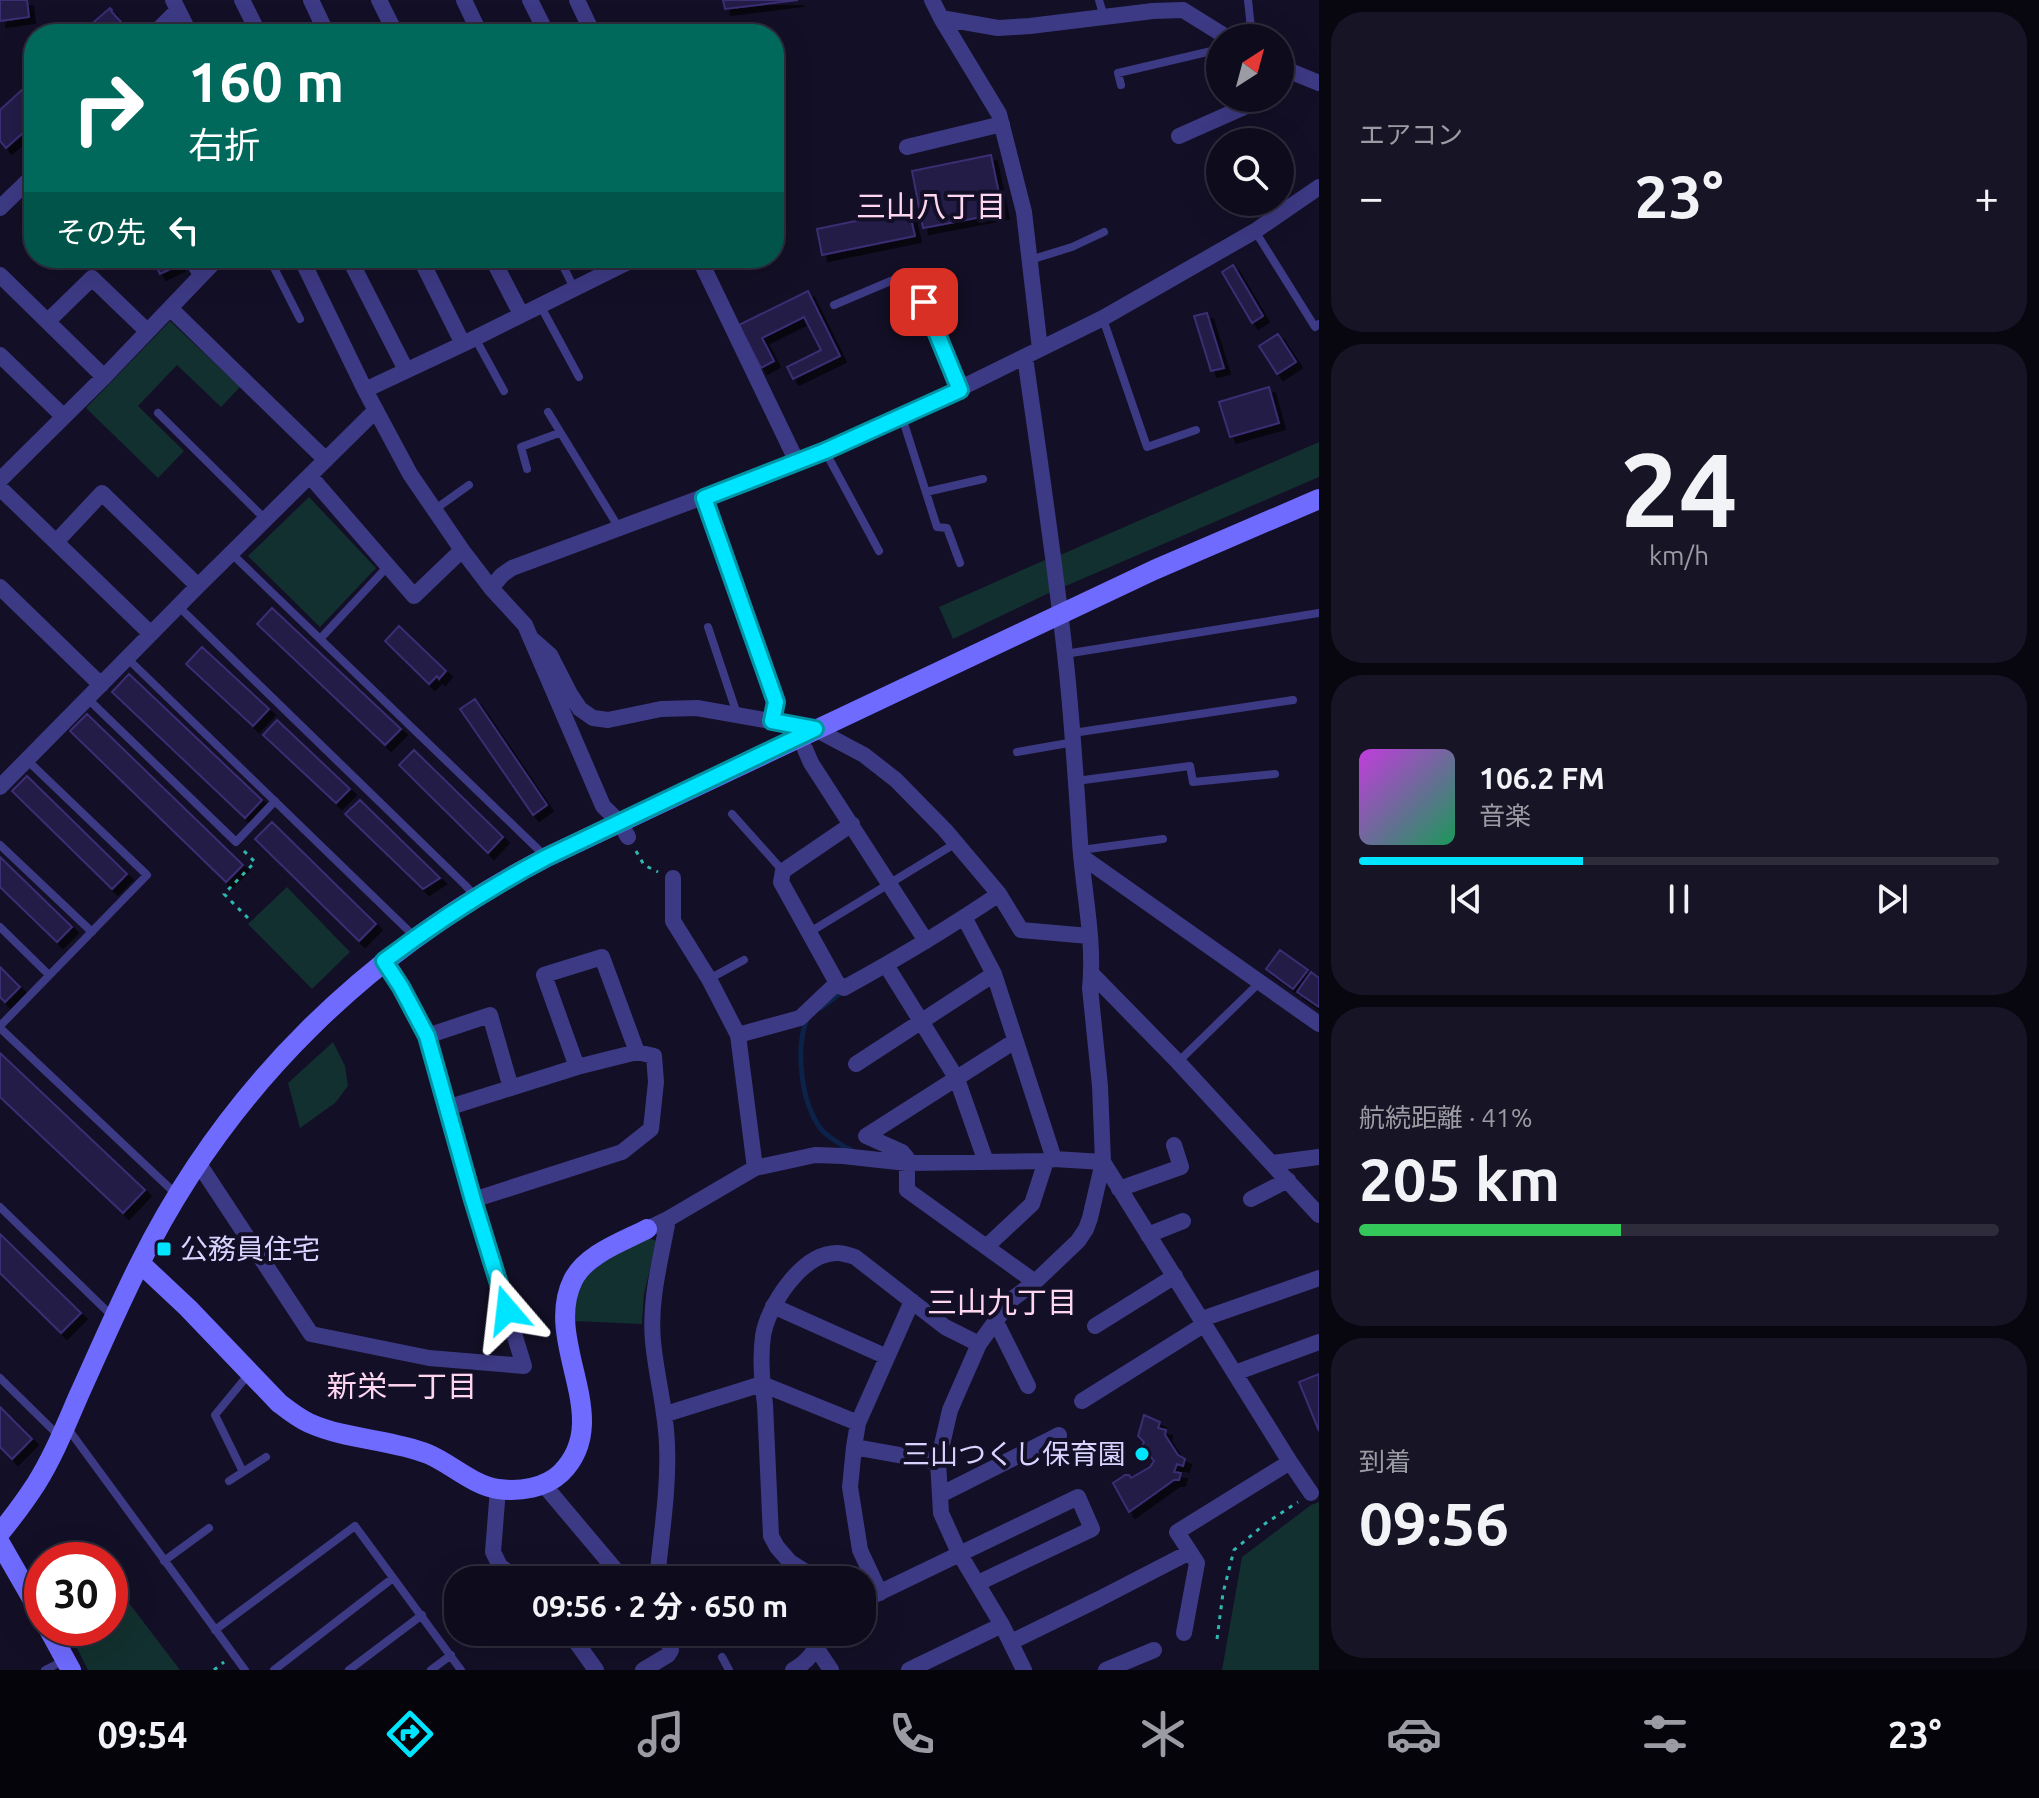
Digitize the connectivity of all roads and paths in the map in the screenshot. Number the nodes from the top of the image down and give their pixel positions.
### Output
1 (242, 0) edge
2 (311, 0) edge
3 (379, 0) edge
4 (464, 0) edge
5 (530, 0) edge
6 (577, 0) edge
7 (932, 0) edge
8 (1099, 0) edge
9 (1248, 0) edge
10 (175, 5) edge
11 (1152, 6) edge
12 (1104, 17) junction
13 (941, 18) junction
14 (161, 24) edge
15 (185, 24) edge
16 (254, 24) edge
17 (322, 24) edge
18 (391, 24) edge
19 (475, 24) edge
20 (542, 24) edge
21 (588, 24) edge
22 (1206, 24) edge
23 (1251, 24) edge
24 (1206, 52) edge
25 (1294, 74) edge
26 (1319, 83) edge
27 (1121, 85) dead end
28 (1233, 112) edge
29 (1002, 124) junction
30 (1179, 136) dead end
31 (907, 147) dead end
32 (24, 185) edge
33 (1319, 187) edge
34 (0, 208) edge
35 (1255, 231) junction
36 (1104, 232) dead end
37 (1030, 260) junction
38 (192, 268) edge
39 (208, 268) edge
40 (274, 268) edge
41 (306, 268) edge
42 (354, 268) edge
43 (426, 268) edge
44 (497, 268) edge
45 (564, 268) edge
46 (613, 268) edge
47 (704, 268) edge
48 (0, 275) edge
49 (198, 278) junction
50 (574, 288) junction
51 (540, 305) junction
52 (834, 305) dead end
53 (170, 308) junction
54 (521, 314) junction
55 (1103, 318) junction
56 (300, 319) dead end
57 (48, 321) junction
58 (1319, 324) edge
59 (147, 331) junction
60 (469, 341) junction
61 (1033, 353) junction
62 (0, 355) edge
63 (406, 370) junction
64 (104, 377) junction
65 (579, 377) dead end
66 (365, 390) junction
67 (960, 390) junction
68 (504, 391) dead end
69 (376, 410) junction
70 (548, 412) dead end
71 (158, 413) dead end
72 (63, 416) junction
73 (902, 417) junction
74 (1196, 430) dead end
75 (559, 433) junction
76 (825, 451) junction
77 (326, 460) junction
78 (797, 462) junction
79 (527, 469) dead end
80 (310, 476) junction
81 (983, 479) dead end
82 (0, 480) edge
83 (469, 485) dead end
84 (0, 488) edge
85 (926, 492) junction
86 (704, 498) junction
87 (1319, 499) edge
88 (434, 511) junction
89 (266, 520) junction
90 (619, 528) junction
91 (56, 542) junction
92 (462, 550) junction
93 (879, 551) dead end
94 (232, 554) junction
95 (960, 563) dead end
96 (388, 566) junction
97 (198, 586) junction
98 (0, 587) edge
99 (491, 588) junction
100 (179, 607) junction
101 (1060, 613) junction
102 (1319, 613) edge
103 (708, 627) dead end
104 (151, 634) junction
105 (320, 639) junction
106 (533, 640) junction
107 (1065, 654) junction
108 (128, 659) junction
109 (101, 685) junction
110 (88, 699) junction
111 (1293, 700) dead end
112 (737, 714) junction
113 (772, 721) junction
114 (815, 729) junction
115 (1073, 737) junction
116 (805, 749) dead end
117 (1017, 752) dead end
118 (27, 760) junction
119 (1275, 774) dead end
120 (1076, 781) junction
121 (0, 787) edge
122 (275, 801) junction
123 (732, 814) dead end
124 (852, 824) junction
125 (624, 830) junction
126 (1163, 839) dead end
127 (236, 842) junction
128 (956, 843) junction
129 (0, 845) edge
130 (1080, 853) junction
131 (547, 857) junction
132 (783, 871) junction
133 (673, 878) joint
134 (889, 882) junction
135 (999, 894) junction
136 (476, 897) junction
137 (964, 917) junction
138 (252, 922) dead end
139 (0, 927) edge
140 (92, 932) junction
141 (810, 932) junction
142 (1089, 936) junction
143 (416, 937) junction
144 (926, 941) junction
145 (744, 960) dead end
146 (384, 961) junction
147 (886, 965) junction
148 (1091, 973) junction
149 (994, 974) junction
150 (49, 975) junction
151 (709, 979) junction
152 (837, 983) junction
153 (1259, 983) junction
154 (921, 1023) junction
155 (1319, 1024) edge
156 (0, 1027) edge
157 (738, 1035) junction
158 (427, 1036) junction
159 (1015, 1041) junction
160 (637, 1052) junction
161 (1178, 1062) junction
162 (856, 1064) dead end
163 (577, 1067) junction
164 (957, 1079) junction
165 (511, 1088) junction
166 (447, 1108) junction
167 (1174, 1145) dead end
168 (1319, 1157) edge
169 (1050, 1160) junction
170 (986, 1162) junction
171 (1103, 1162) junction
172 (907, 1163) junction
173 (1273, 1163) junction
174 (199, 1164) junction
175 (755, 1168) junction
176 (1288, 1180) junction
177 (1119, 1189) junction
178 (177, 1195) junction
179 (1251, 1199) dead end
180 (473, 1200) junction
181 (0, 1207) edge
182 (1316, 1208) edge
183 (668, 1219) junction
184 (1183, 1221) dead end
185 (647, 1229) joint
186 (1148, 1235) junction
187 (986, 1247) junction
188 (140, 1263) junction
189 (1175, 1276) junction
190 (1319, 1278) edge
191 (1035, 1282) junction
192 (912, 1301) junction
193 (773, 1306) junction
194 (114, 1318) junction
195 (995, 1320) junction
196 (1204, 1322) junction
197 (1095, 1326) dead end
198 (1319, 1342) edge
199 (979, 1344) junction
200 (887, 1357) junction
201 (250, 1373) junction
202 (1235, 1373) junction
203 (0, 1378) edge
204 (762, 1384) junction
205 (1028, 1386) dead end
206 (1082, 1401) dead end
207 (666, 1414) junction
208 (858, 1423) junction
209 (63, 1431) junction
210 (1059, 1435) dead end
211 (854, 1447) junction
212 (266, 1457) dead end
213 (938, 1462) junction
214 (1290, 1462) junction
215 (243, 1472) junction
216 (229, 1481) dead end
217 (544, 1485) junction
218 (498, 1489) junction
219 (1311, 1493) joint
220 (940, 1495) junction
221 (209, 1528) dead end
222 (0, 1533) edge
223 (0, 1543) edge
224 (1190, 1552) junction
225 (959, 1553) junction
226 (164, 1561) junction
227 (500, 1566) edge
228 (612, 1566) edge
229 (658, 1566) edge
230 (796, 1566) edge
231 (393, 1578) junction
232 (978, 1583) junction
233 (24, 1585) edge
234 (880, 1593) junction
235 (876, 1595) edge
236 (422, 1615) junction
237 (1002, 1625) junction
238 (215, 1630) junction
239 (1184, 1633) dead end
240 (1217, 1639) dead end
241 (1011, 1642) junction
242 (58, 1646) edge
243 (579, 1646) edge
244 (669, 1646) edge
245 (818, 1646) edge
246 (817, 1649) junction
247 (1154, 1650) dead end
248 (451, 1655) junction
249 (722, 1657) dead end
250 (68, 1665) edge
251 (45, 1670) edge
252 (245, 1670) edge
253 (274, 1670) edge
254 (349, 1670) edge
255 (431, 1670) edge
256 (461, 1670) edge
257 (596, 1670) edge
258 (643, 1670) edge
259 (729, 1670) edge
260 (793, 1670) edge
261 (831, 1670) edge
262 (909, 1670) edge
263 (1024, 1670) edge
264 (1106, 1670) edge

1 - 16 street
2 - 17 street
3 - 18 street
4 - 19 street
5 - 20 street
6 - 21 street
7 - 13 street
8 - 12 lane
9 - 23 lane
10 - 14 street
10 - 15 street
11 - 12 street
11 - 22 street
12 - 13 street
13 - 29 street
24 - 27 lane
25 - 26 street
28 - 30 street
29 - 31 street
29 - 37 street
32 - 34 street
33 - 35 street
35 - 55 street
35 - 58 lane
36 - 37 lane
37 - 61 street
38 - 49 lane
39 - 49 street
40 - 56 lane
41 - 66 street
42 - 63 street
43 - 60 street
44 - 54 street
45 - 50 lane
46 - 50 street
47 - 78 street
48 - 57 street
49 - 53 street
50 - 51 street
51 - 54 street
51 - 65 lane
52 - 67 lane
53 - 59 street
53 - 77 street
54 - 60 street
55 - 61 street
55 - 74 lane
57 - 59 street
57 - 64 street
59 - 64 street
60 - 63 street
60 - 68 lane
61 - 67 street
61 - 101 street
62 - 72 street
63 - 66 street
64 - 72 street
66 - 69 street
67 - 73 street
69 - 77 street
69 - 88 street
70 - 75 lane
71 - 89 lane
72 - 82 street
73 - 76 street
73 - 85 lane
75 - 79 lane
75 - 90 lane
76 - 78 street
76 - 93 lane
77 - 80 street
78 - 86 street
80 - 89 street
80 - 96 street
81 - 85 lane
83 - 88 lane
84 - 91 street
85 - 95 lane
86 - 90 street
86 - 113 lane
87 - 101 street
88 - 92 street
89 - 94 street
90 - 99 street
91 - 97 street
91 - 104 street
92 - 96 street
92 - 99 street
94 - 97 street
94 - 105 lane
96 - 105 lane
97 - 100 street
98 - 109 street
99 - 106 street
100 - 104 street
100 - 136 lane
101 - 107 street
101 - 114 street
102 - 107 lane
103 - 112 lane
104 - 108 street
105 - 131 lane
106 - 112 street
106 - 125 street
107 - 115 street
108 - 109 street
108 - 122 lane
109 - 110 street
110 - 118 street
110 - 127 lane
111 - 115 lane
112 - 113 street
113 - 114 street
114 - 125 street
114 - 128 street
115 - 117 lane
115 - 120 street
116 - 124 street
118 - 121 street
118 - 140 lane
119 - 120 lane
120 - 130 street
122 - 127 lane
122 - 143 lane
123 - 132 lane
124 - 132 street
124 - 134 street
125 - 131 street
125 - 133 path
126 - 130 lane
127 - 138 path
128 - 134 lane
128 - 135 street
129 - 140 lane
130 - 142 street
130 - 153 street
131 - 136 street
132 - 141 street
133 - 151 street
134 - 141 lane
134 - 144 street
135 - 137 street
135 - 142 street
136 - 143 street
137 - 144 street
137 - 149 street
139 - 150 lane
140 - 150 lane
141 - 152 street
142 - 148 street
143 - 146 street
144 - 147 street
145 - 151 lane
146 - 158 street
146 - 174 street
147 - 152 street
147 - 154 street
148 - 161 street
148 - 171 street
149 - 154 street
149 - 159 street
150 - 156 lane
151 - 157 street
152 - 157 street
153 - 155 street
153 - 161 lane
154 - 162 street
154 - 164 street
156 - 178 lane
157 - 175 street
158 - 165 street
158 - 166 street
159 - 164 street
159 - 169 street
160 - 163 street
160 - 163 street
160 - 180 street
161 - 173 street
163 - 165 street
164 - 170 street
164 - 172 street
165 - 166 street
166 - 180 street
167 - 177 street
168 - 173 street
169 - 170 street
169 - 171 street
169 - 187 street
170 - 172 street
171 - 177 street
171 - 191 street
172 - 175 street
172 - 187 street
173 - 176 street
174 - 178 street
174 - 180 street
175 - 183 street
176 - 179 street
176 - 182 street
177 - 186 street
178 - 188 street
181 - 194 lane
183 - 185 street
183 - 207 street
184 - 186 street
185 - 217 street
186 - 189 street
187 - 191 street
188 - 194 street
188 - 201 street
189 - 196 street
189 - 197 street
190 - 196 street
191 - 195 street
192 - 193 street
192 - 199 street
192 - 200 street
193 - 200 street
193 - 204 street
194 - 209 street
195 - 199 street
195 - 205 street
196 - 202 street
196 - 206 street
198 - 202 street
199 - 213 street
200 - 208 street
201 - 215 lane
201 - 218 street
202 - 214 street
203 - 209 lane
204 - 207 street
204 - 208 street
204 - 230 street
207 - 229 street
208 - 211 street
209 - 222 street
209 - 226 lane
210 - 220 street
211 - 213 street
211 - 234 street
212 - 215 lane
213 - 220 street
214 - 219 street
214 - 224 street
215 - 216 lane
217 - 218 street
217 - 228 street
218 - 227 street
219 - 240 path
220 - 225 street
221 - 226 lane
223 - 233 street
224 - 239 street
224 - 241 street
225 - 232 street
225 - 232 street
225 - 234 street
226 - 238 lane
231 - 236 lane
231 - 238 lane
231 - 253 lane
232 - 237 street
234 - 235 street
236 - 248 lane
236 - 254 lane
237 - 241 street
237 - 262 street
238 - 252 lane
241 - 263 street
242 - 250 street
243 - 257 street
244 - 258 street
245 - 246 street
246 - 260 street
246 - 261 street
247 - 264 street
248 - 255 lane
248 - 256 lane
249 - 259 lane
250 - 251 lane

